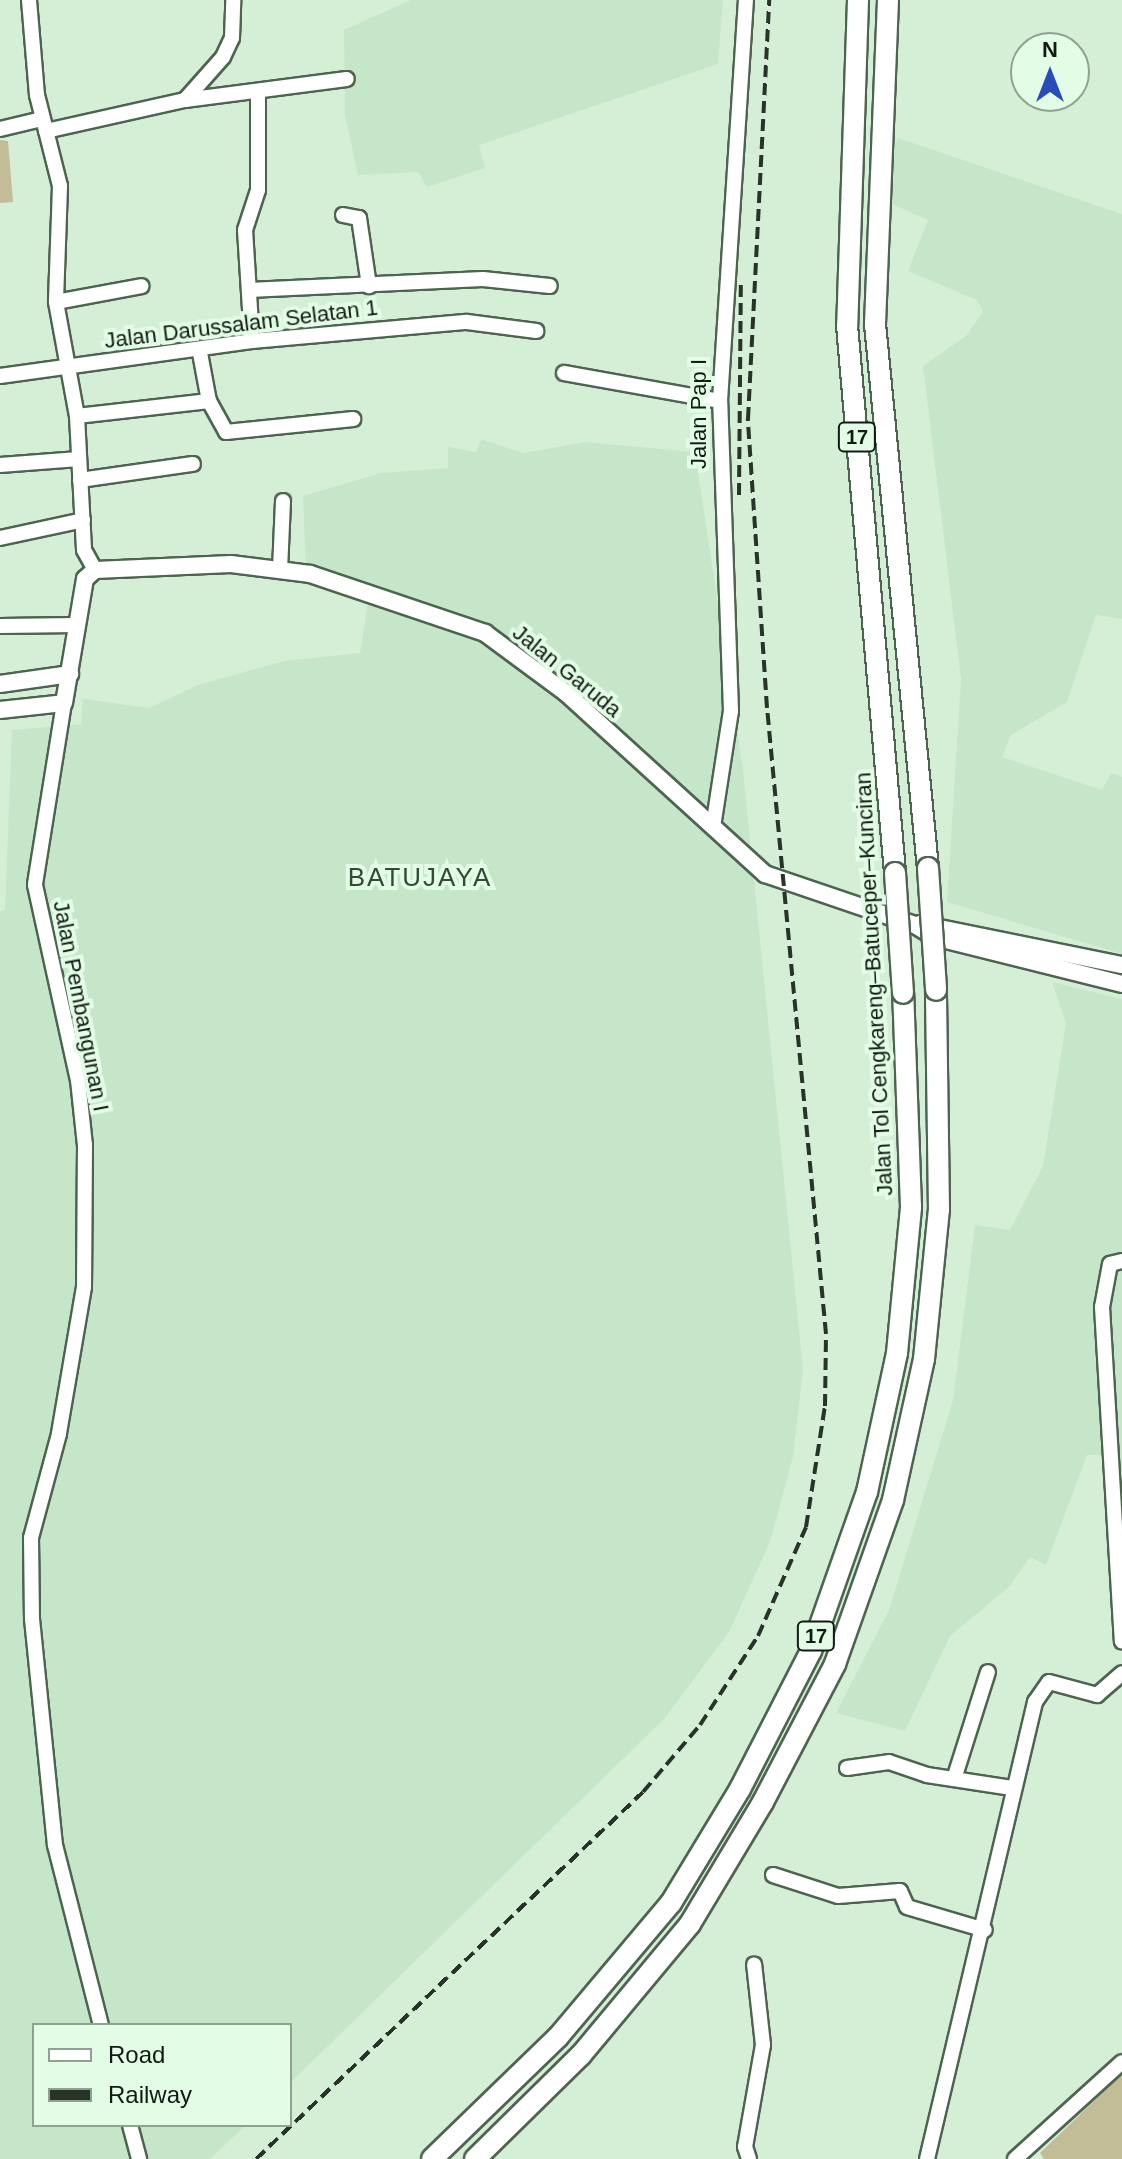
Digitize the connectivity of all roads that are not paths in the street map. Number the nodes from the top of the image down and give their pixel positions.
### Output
1 (29, 0) edge
2 (233, 0) edge
3 (746, 0) edge
4 (858, 0) edge
5 (888, 0) edge
6 (347, 79) dead end
7 (258, 94) junction
8 (185, 100) junction
9 (44, 125) junction
10 (0, 129) edge
11 (343, 215) dead end
12 (142, 286) dead end
13 (369, 286) junction
14 (550, 286) dead end
15 (249, 290) junction
16 (56, 302) junction
17 (536, 331) dead end
18 (252, 341) junction
19 (200, 353) junction
20 (69, 366) junction
21 (564, 373) dead end
22 (0, 376) edge
23 (209, 401) junction
24 (720, 401) junction
25 (77, 416) junction
26 (353, 419) dead end
27 (79, 459) junction
28 (193, 464) dead end
29 (0, 465) edge
30 (80, 480) junction
31 (283, 501) dead end
32 (83, 520) junction
33 (0, 538) edge
34 (95, 570) junction
35 (280, 570) junction
36 (77, 625) junction
37 (0, 626) edge
38 (70, 674) junction
39 (0, 684) edge
40 (64, 703) junction
41 (0, 710) edge
42 (713, 827) junction
43 (915, 925) junction
44 (1052, 949) junction
45 (1122, 965) edge
46 (1047, 968) junction
47 (1122, 984) edge
48 (1122, 1261) edge
49 (1122, 1641) edge
50 (988, 1672) dead end
51 (1122, 1673) edge
52 (847, 1768) dead end
53 (954, 1779) junction
54 (1012, 1788) junction
55 (773, 1875) dead end
56 (985, 1930) junction
57 (754, 1964) dead end
58 (100, 2023) edge
59 (1122, 2062) edge
60 (131, 2127) edge
61 (139, 2159) edge
62 (432, 2159) edge
63 (475, 2159) edge
64 (749, 2159) edge
65 (927, 2159) edge
66 (1015, 2159) edge

1 - 9 street
2 - 8 street
3 - 24 street, Jalan Pap I
4 - 62 highway, Jalan Tol Cengkareng–Batuceper–Kunciran / 17, bridge
5 - 63 highway, 17, bridge
6 - 7 street
7 - 8 street
7 - 15 street
8 - 9 street
9 - 10 street
9 - 16 street
11 - 13 street
12 - 16 street
13 - 14 street
13 - 15 street
15 - 18 street
16 - 20 street
17 - 18 street, Jalan Darussalam Selatan 1
18 - 19 street, Jalan Darussalam Selatan 1
19 - 20 street, Jalan Darussalam Selatan 1
19 - 23 street
20 - 22 street, Jalan Darussalam Selatan 1
20 - 25 street
21 - 24 street
23 - 25 street
23 - 26 street
24 - 42 street, Jalan Pap I
25 - 27 street
27 - 29 street
27 - 30 street
28 - 30 street
30 - 32 street
31 - 35 street
32 - 33 street
32 - 34 street
34 - 35 main road, Jalan Garuda
34 - 36 main road, Jalan Pembangunan I
35 - 42 main road, Jalan Garuda
36 - 37 street
36 - 38 main road, Jalan Pembangunan I
38 - 39 main road
38 - 40 main road, Jalan Pembangunan I
40 - 41 main road
40 - 58 street, Jalan Pembangunan I
42 - 43 main road, Jalan Garuda
43 - 44 main road, Jalan Garuda
43 - 46 main road, Jalan Garuda
44 - 45 main road, Jalan Garuda
44 - 46 main road
46 - 47 main road, Jalan Garuda
48 - 49 street
50 - 53 street
51 - 54 street
52 - 53 street
53 - 54 street
54 - 56 street
55 - 56 street
56 - 65 street
57 - 64 street
59 - 66 street
60 - 61 street

